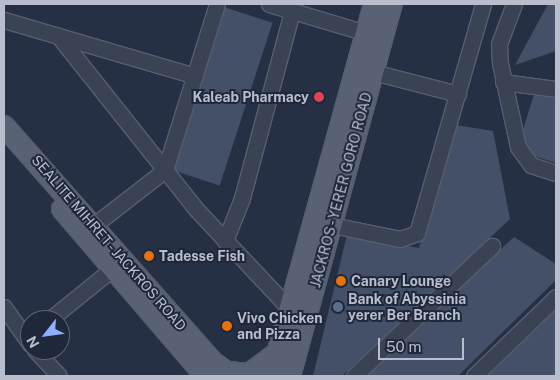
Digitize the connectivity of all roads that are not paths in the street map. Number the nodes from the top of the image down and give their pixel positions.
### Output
1 (217, 4) edge
2 (269, 4) edge
3 (374, 4) edge
4 (392, 4) edge
5 (483, 4) edge
6 (514, 4) edge
7 (292, 11) junction
8 (4, 20) edge
9 (366, 33) junction
10 (60, 38) junction
11 (373, 72) junction
12 (195, 76) junction
13 (503, 82) junction
14 (556, 89) edge
15 (458, 94) junction
16 (4, 126) edge
17 (4, 142) edge
18 (164, 170) junction
19 (556, 173) edge
20 (94, 225) junction
21 (332, 225) junction
22 (225, 241) junction
23 (492, 246) dead end
24 (112, 269) junction
25 (556, 297) edge
26 (4, 308) edge
27 (61, 310) edge
28 (291, 310) junction
29 (20, 329) edge
30 (279, 351) junction
31 (45, 360) edge
32 (214, 372) edge
33 (59, 376) edge
34 (271, 376) edge
35 (290, 376) edge
36 (354, 376) edge
37 (474, 376) edge

1 - 12 street
2 - 7 street
3 - 9 main road
4 - 11 main road, JACKROS - YERER GORO ROAD
5 - 15 street
6 - 13 street
7 - 9 street
7 - 22 street
8 - 10 street
9 - 28 main road
10 - 12 street
10 - 18 street
11 - 15 street
11 - 21 main road, JACKROS - YERER GORO ROAD
12 - 18 street
13 - 14 street
13 - 19 street
15 - 21 street
16 - 20 main road, SEALITE MIHRET - JACKROS ROAD
17 - 24 main road
18 - 20 street
18 - 22 street
20 - 32 main road, SEALITE MIHRET - JACKROS ROAD
21 - 35 main road, JACKROS - YERER GORO ROAD
22 - 28 street
23 - 36 street
24 - 27 street
24 - 32 main road
25 - 37 street
26 - 29 street
28 - 30 main road
30 - 32 main road
30 - 34 main road
31 - 33 street

